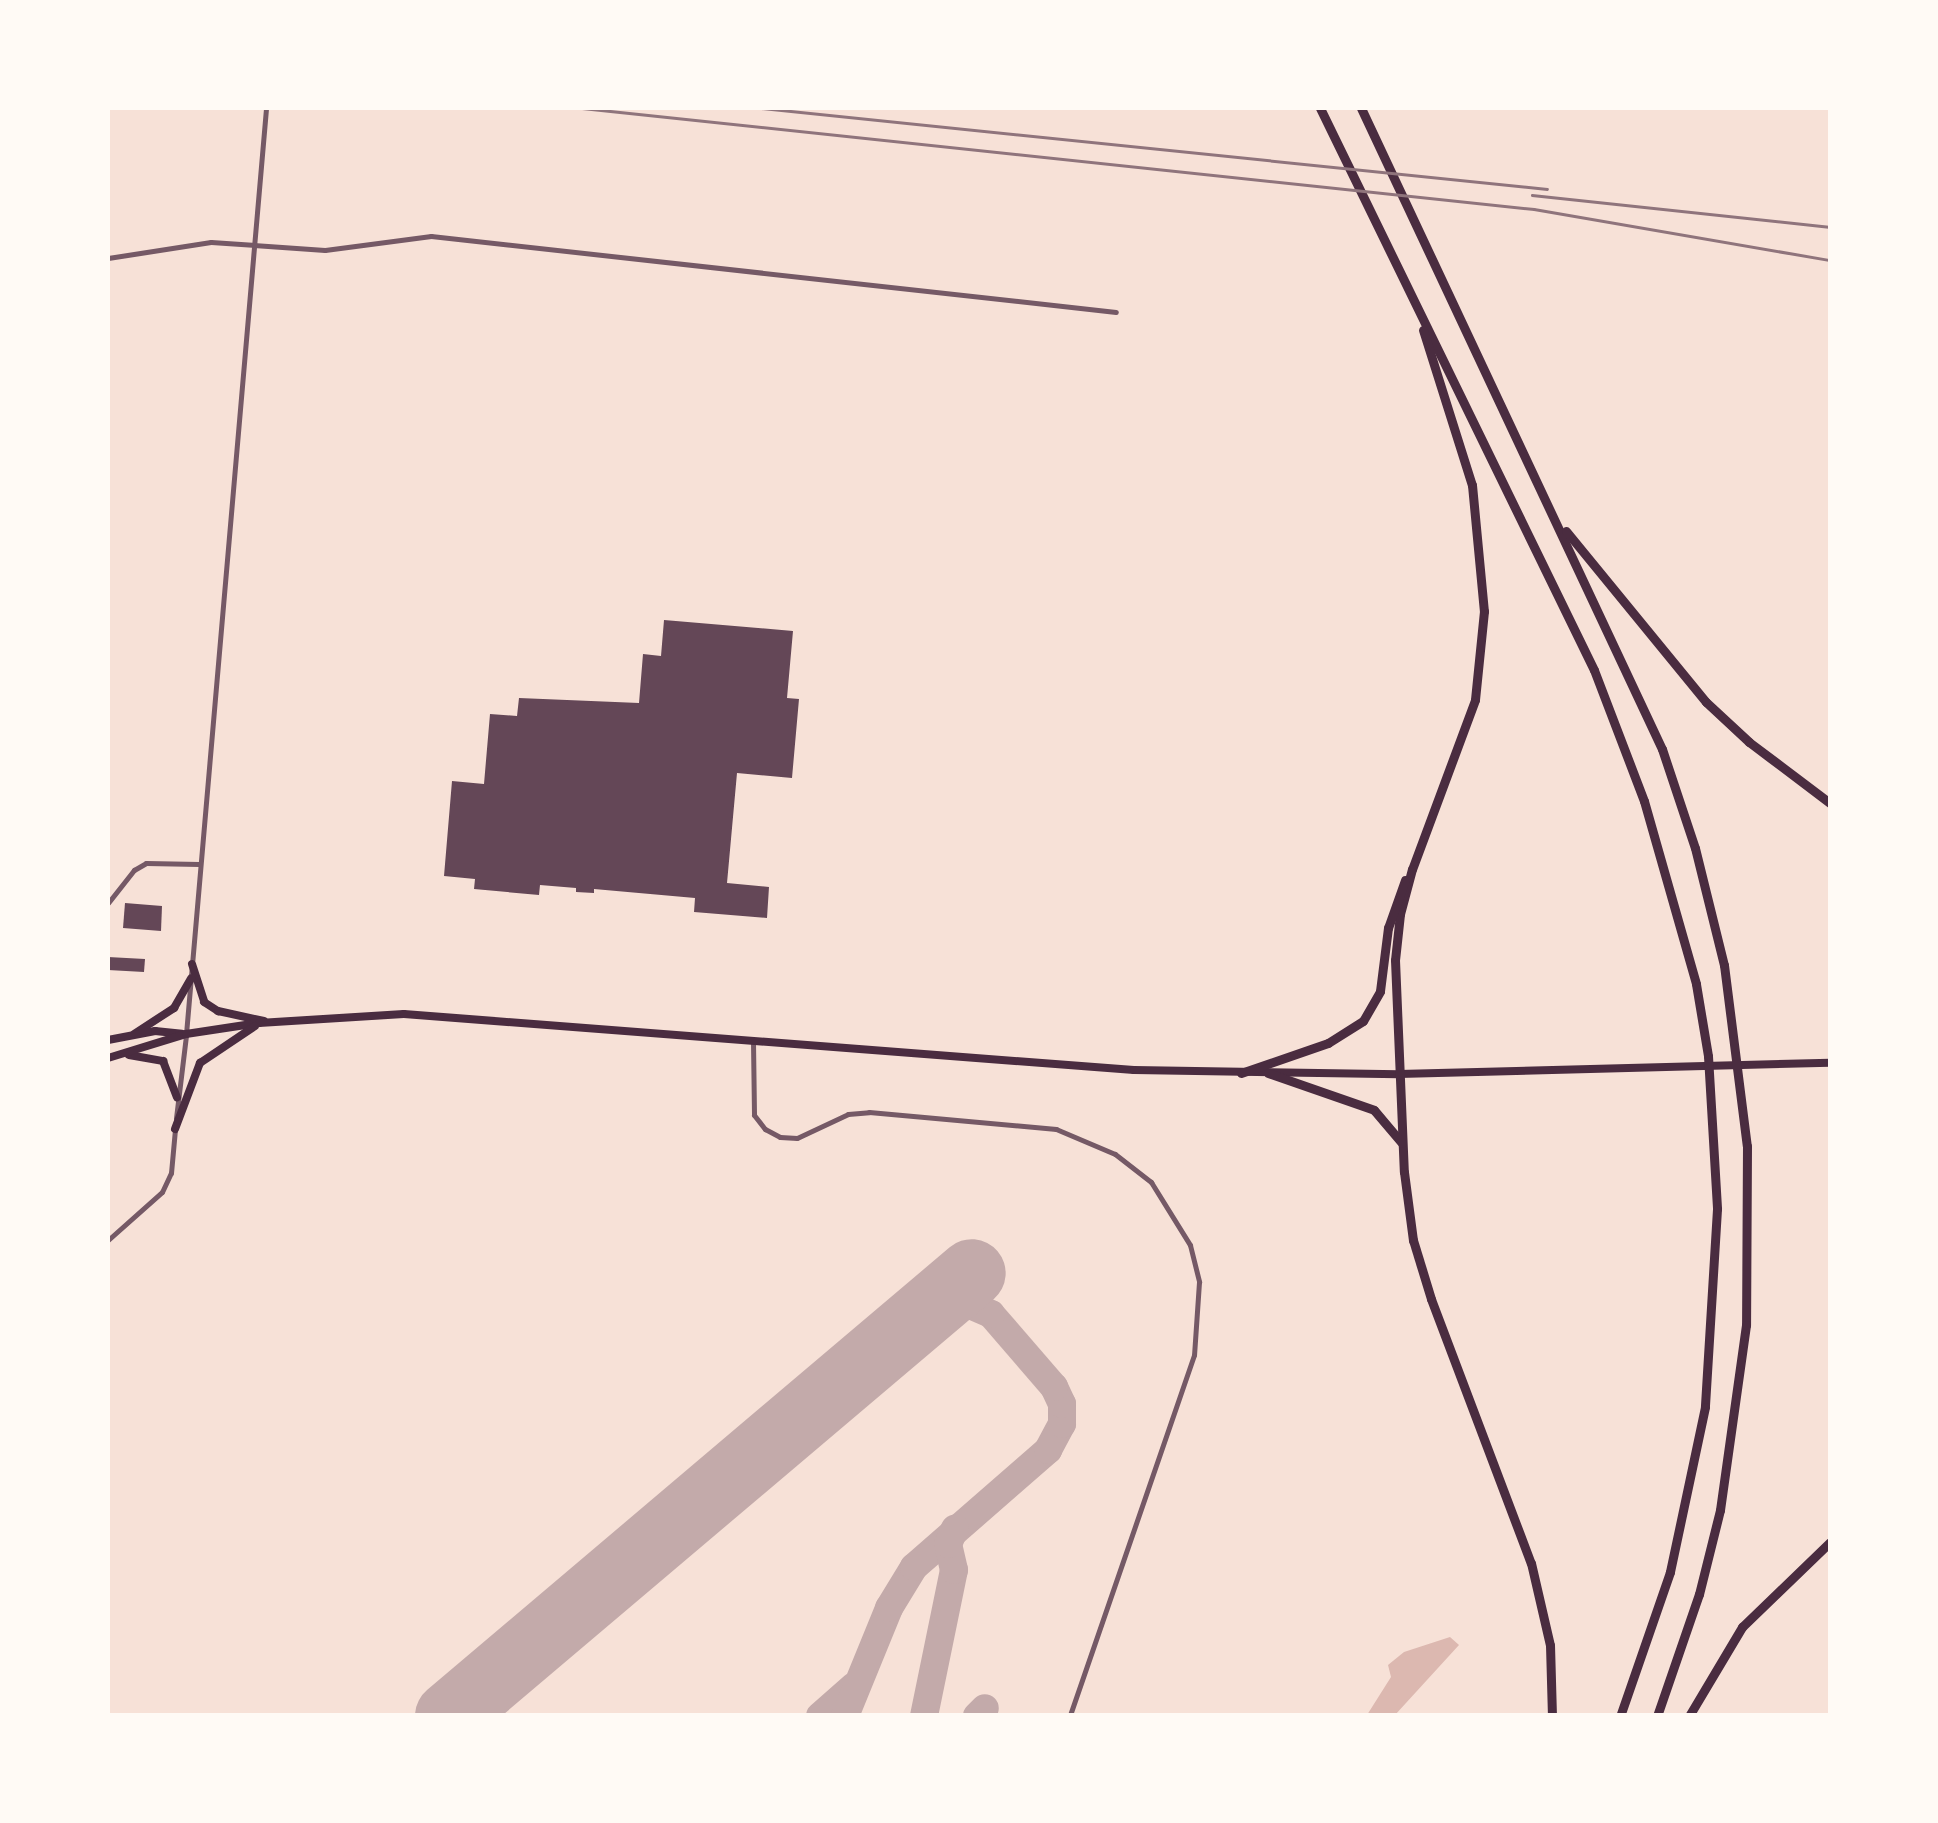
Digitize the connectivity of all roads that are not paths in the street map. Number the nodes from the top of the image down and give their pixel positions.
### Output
1 (266, 108) edge
2 (1320, 108) edge
3 (1360, 108) edge
4 (254, 243) junction
5 (108, 258) edge
6 (1408, 288) junction
7 (1116, 312) dead end
8 (1554, 514) junction
9 (1830, 804) edge
10 (199, 864) junction
11 (1412, 869) junction
12 (108, 904) edge
13 (192, 964) junction
14 (191, 980) junction
15 (264, 1022) junction
16 (134, 1034) junction
17 (186, 1034) junction
18 (108, 1040) edge
19 (753, 1042) junction
20 (125, 1054) junction
21 (108, 1058) edge
22 (1830, 1063) edge
23 (1241, 1073) junction
24 (1268, 1073) junction
25 (1399, 1074) junction
26 (178, 1097) junction
27 (175, 1129) junction
28 (1402, 1144) junction
29 (108, 1240) edge
30 (1830, 1542) edge
31 (1070, 1716) edge
32 (1552, 1716) edge
33 (1620, 1716) edge
34 (1657, 1716) edge
35 (1689, 1716) edge

1 - 4 street
2 - 6 highway
3 - 8 highway
4 - 5 street
4 - 7 street
4 - 10 street
6 - 11 highway
6 - 33 highway
8 - 9 highway
8 - 34 highway
10 - 12 street
10 - 13 street
11 - 23 highway
11 - 25 highway
13 - 14 street
13 - 15 main road
14 - 16 main road
14 - 17 street
15 - 17 main road
15 - 19 main road
15 - 27 main road
16 - 17 main road
16 - 18 main road
17 - 20 main road
17 - 26 street
19 - 23 main road
19 - 31 street
20 - 21 main road
20 - 26 main road
22 - 25 main road
23 - 24 main road
24 - 25 main road
24 - 28 highway
25 - 28 highway
26 - 27 street
27 - 29 street
28 - 32 highway
30 - 35 highway

